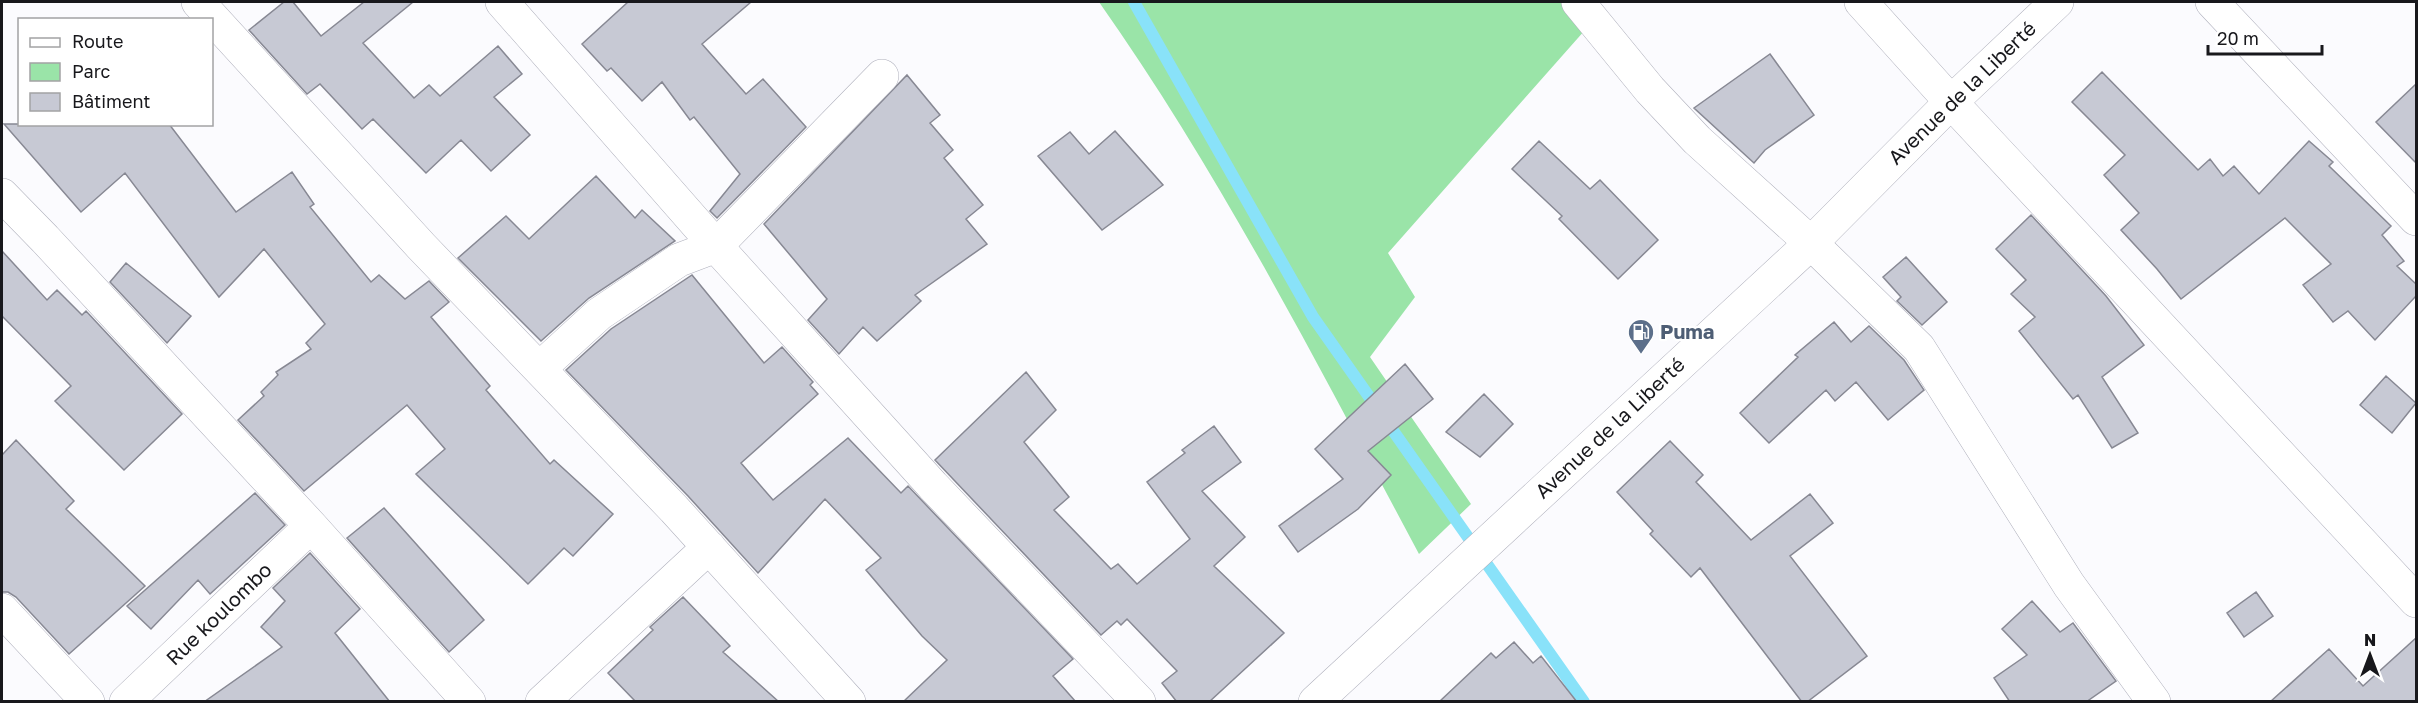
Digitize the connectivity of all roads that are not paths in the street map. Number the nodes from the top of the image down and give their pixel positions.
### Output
1 (198, 2) edge
2 (501, 2) edge
3 (1578, 2) edge
4 (1861, 2) edge
5 (2057, 2) edge
6 (2212, 2) edge
7 (213, 18) edge
8 (213, 18) edge
9 (882, 76) dead end
10 (1951, 102) junction
11 (2, 195) edge
12 (2416, 219) edge
13 (1811, 243) junction
14 (716, 246) junction
15 (540, 368) junction
16 (311, 526) junction
17 (709, 547) junction
18 (2416, 601) edge
19 (2, 610) edge
20 (88, 702) edge
21 (126, 702) edge
22 (469, 702) edge
23 (542, 702) edge
24 (849, 702) edge
25 (1138, 702) edge
26 (1316, 702) edge
27 (2154, 702) edge

1 - 7 street
2 - 14 street
3 - 13 street
4 - 10 street
5 - 10 street, Avenue de la Liberté
6 - 12 street
8 - 15 street
9 - 14 street
10 - 13 street, Avenue de la Liberté
10 - 18 street
11 - 16 street
13 - 26 street, Avenue de la Liberté
13 - 27 street
14 - 15 street
14 - 25 street
15 - 17 street
16 - 21 street, Rue koulombo
16 - 22 street
17 - 23 street
17 - 24 street
19 - 20 street

